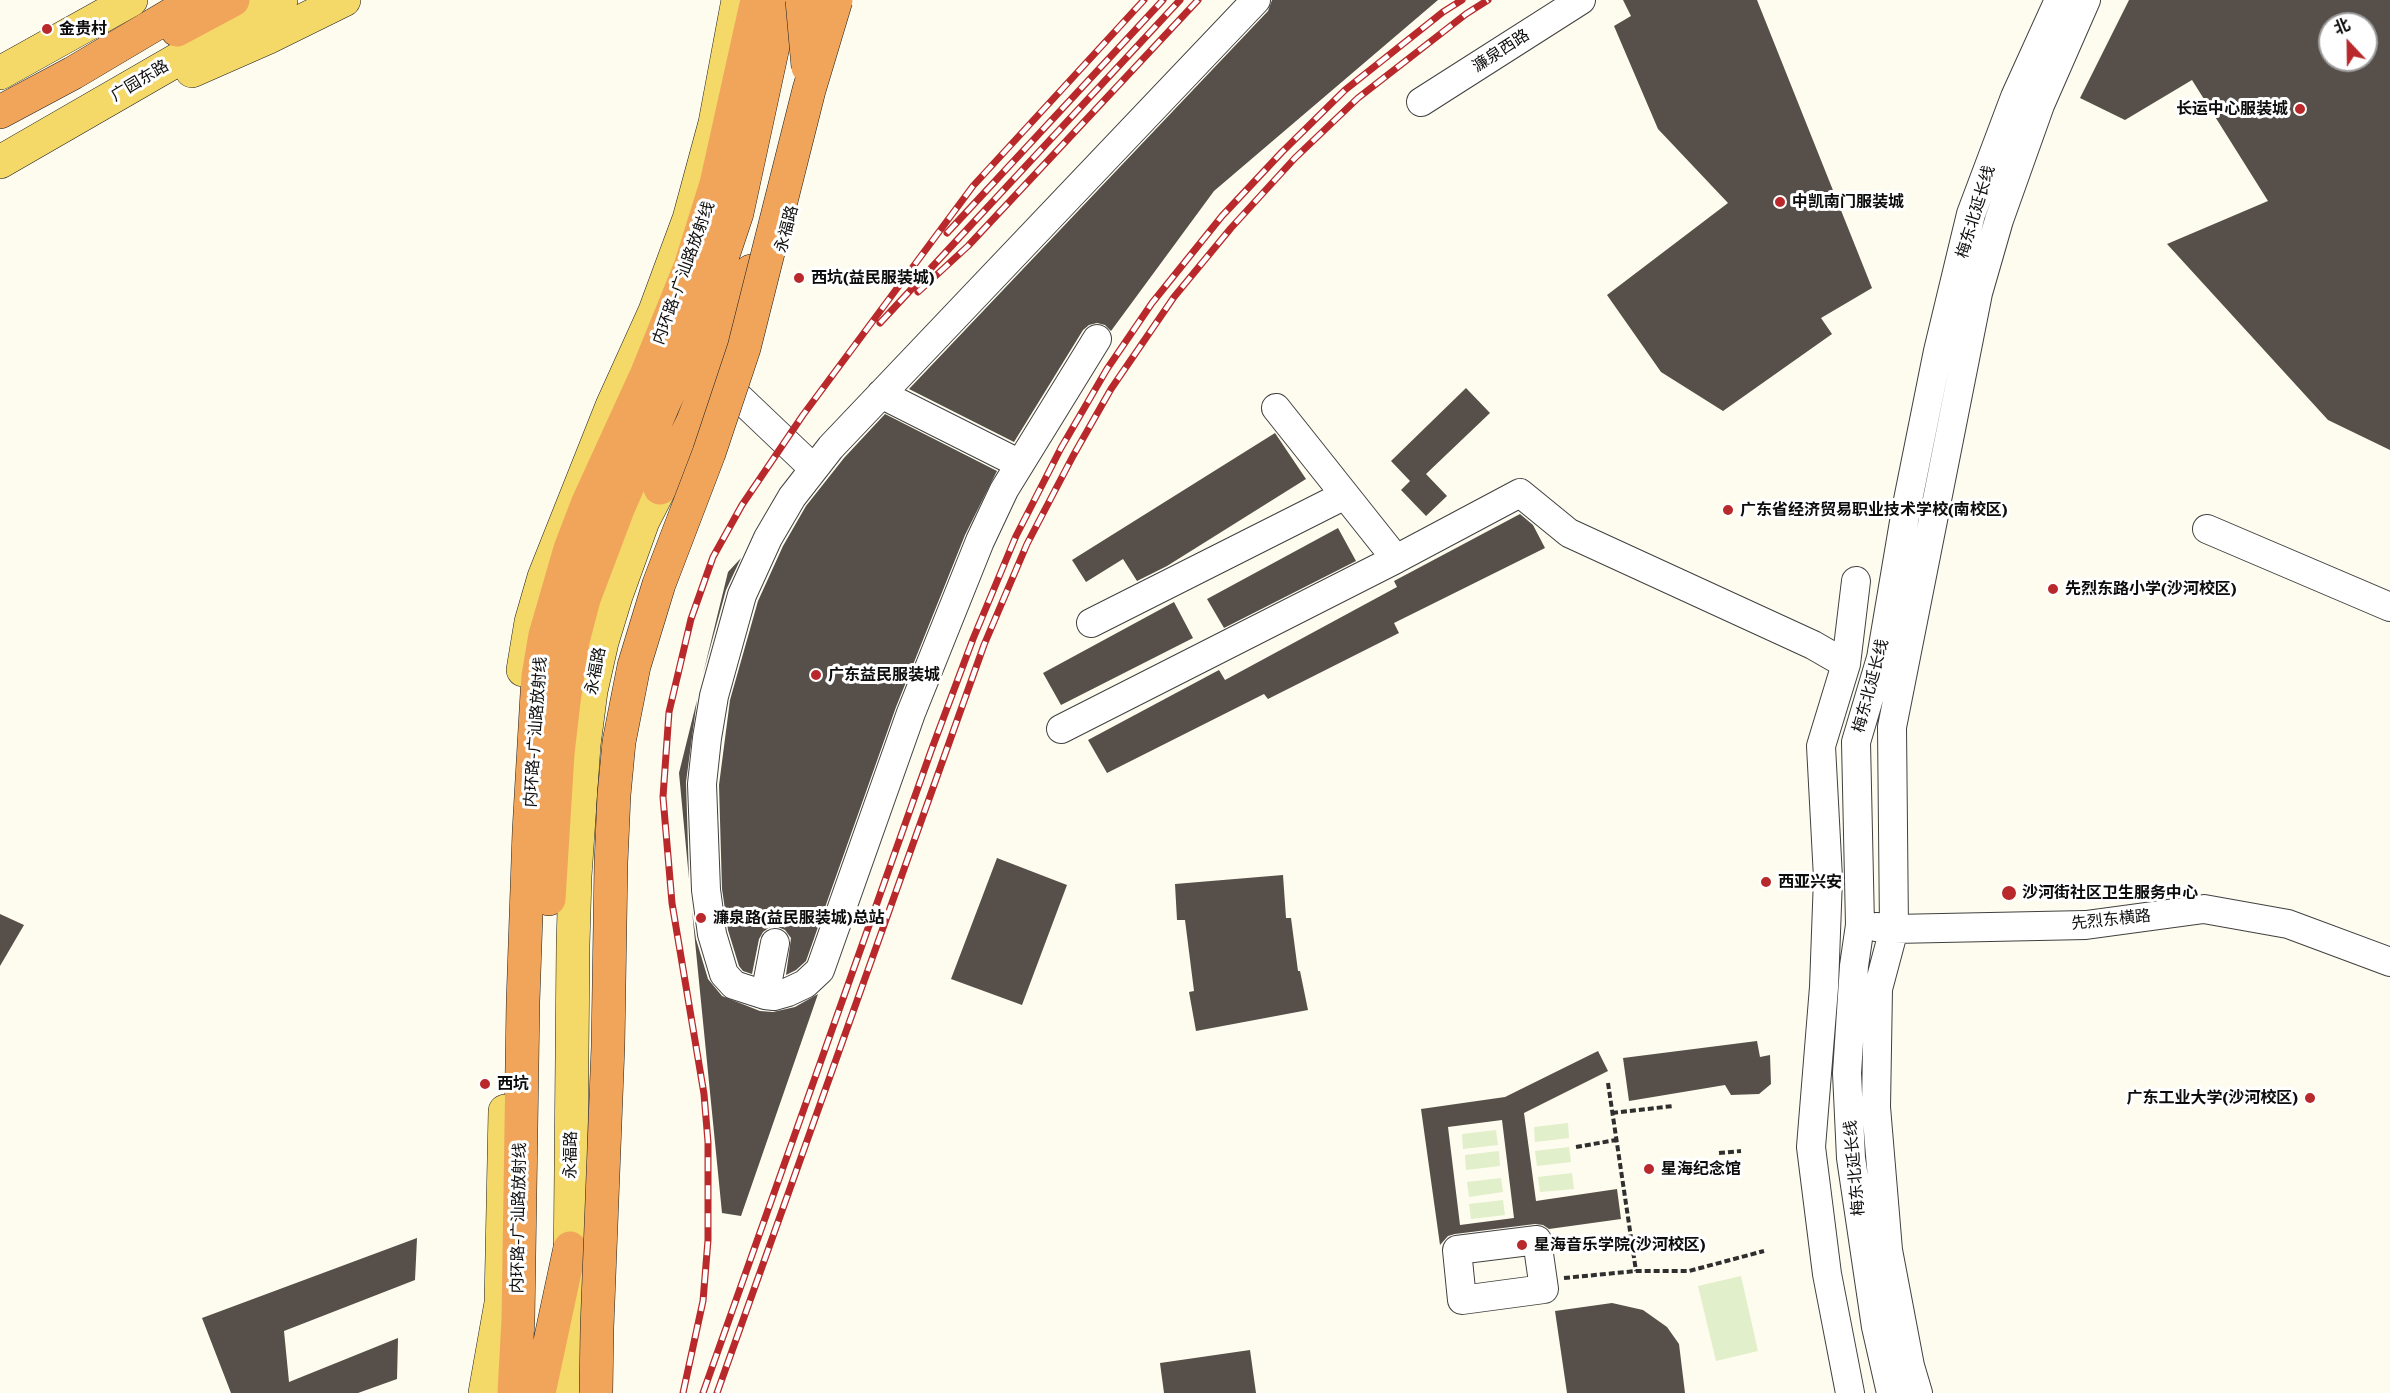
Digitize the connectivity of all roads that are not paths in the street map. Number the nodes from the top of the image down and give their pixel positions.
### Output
1 (131, 0) edge
2 (196, 0) edge
3 (233, 0) edge
4 (281, 0) edge
5 (344, 0) edge
6 (783, 0) edge
7 (802, 0) edge
8 (835, 0) edge
9 (851, 0) edge
10 (1256, 0) edge
11 (1581, 0) edge
12 (2059, 0) edge
13 (2086, 0) edge
14 (744, 5) edge
15 (0, 73) edge
16 (73, 73) junction
17 (809, 90) junction
18 (1421, 102) dead end
19 (0, 112) edge
20 (82, 115) junction
21 (0, 162) edge
22 (1097, 339) dead end
23 (730, 389) junction
24 (881, 394) junction
25 (1276, 408) dead end
26 (1020, 464) junction
27 (813, 468) junction
28 (660, 488) junction
29 (1345, 495) junction
30 (2207, 529) dead end
31 (1917, 530) junction
32 (1396, 559) junction
33 (1856, 581) dead end
34 (2390, 606) edge
35 (1091, 623) dead end
36 (1846, 664) junction
37 (1061, 729) dead end
38 (1856, 742) junction
39 (1821, 746) junction
40 (1860, 925) junction
41 (1894, 929) junction
42 (775, 943) dead end
43 (2390, 962) edge
44 (765, 995) junction
45 (570, 1248) junction
46 (485, 1393) edge
47 (514, 1393) edge
48 (537, 1393) edge
49 (569, 1393) edge
50 (596, 1393) edge
51 (1850, 1393) edge
52 (1891, 1393) edge
53 (1918, 1393) edge

1 - 15 main road
2 - 16 highway
3 - 16 highway
4 - 20 main road, 广园东路
5 - 20 main road
6 - 48 highway
7 - 17 highway, bridge
8 - 17 highway, bridge
8 - 28 highway, bridge
9 - 23 main road, 永福路
10 - 24 street
11 - 18 street, 濂泉西路
12 - 31 street, 梅东北延长线
13 - 31 street, 梅东北延长线
14 - 46 main road
14 - 47 highway, 内环路-广汕路放射线
16 - 19 highway
17 - 50 highway, bridge
20 - 21 main road, 广园东路
22 - 26 street
23 - 27 street
23 - 28 main road, 永福路
24 - 26 street
24 - 27 street
25 - 29 street
26 - 44 street
27 - 44 street
28 - 45 main road, 永福路
29 - 32 street
29 - 35 street
30 - 34 street
31 - 38 street, 梅东北延长线
31 - 41 street, 梅东北延长线
32 - 36 street
32 - 37 street
33 - 36 street
36 - 39 street
38 - 39 street
38 - 40 street, 梅东北延长线
39 - 51 street
40 - 41 street, 先烈东横路
40 - 52 street, 梅东北延长线
41 - 43 street, 先烈东横路
41 - 53 street, 梅东北延长线
42 - 44 street
45 - 48 highway
45 - 49 main road, 永福路

